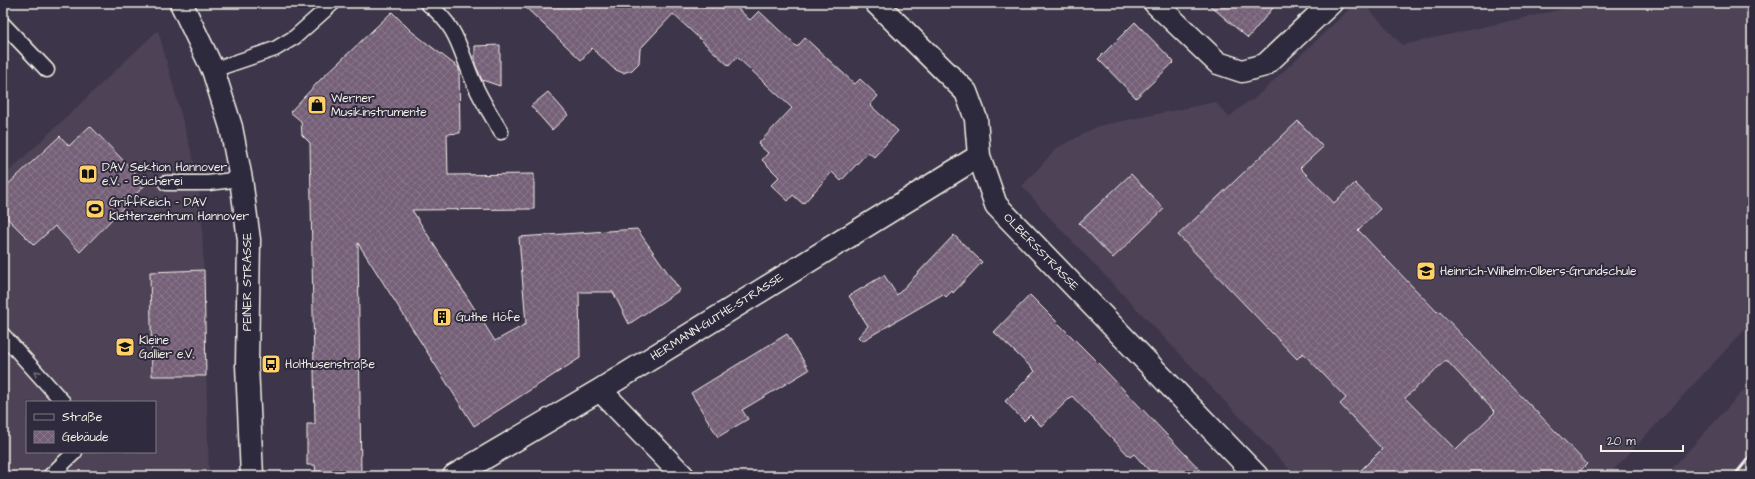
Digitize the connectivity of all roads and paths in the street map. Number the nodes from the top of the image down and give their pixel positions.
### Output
1 (180, 3) edge
2 (333, 3) edge
3 (427, 3) edge
4 (876, 3) edge
5 (1155, 3) edge
6 (1331, 3) edge
7 (3, 24) edge
8 (47, 70) dead end
9 (213, 70) junction
10 (501, 132) dead end
11 (978, 156) junction
12 (241, 179) junction
13 (166, 183) dead end
14 (3, 335) edge
15 (600, 390) junction
16 (62, 401) edge
17 (74, 453) edge
18 (50, 476) edge
19 (252, 476) edge
20 (454, 476) edge
21 (683, 476) edge
22 (1257, 476) edge

1 - 9 street, PEINER STRASSE
2 - 9 lane
3 - 10 lane
4 - 11 street, OLBERSSTRASSE
5 - 6 street
7 - 8 lane
9 - 12 street, PEINER STRASSE
11 - 15 street, HERMANN-GUTHE-STRASSE
11 - 22 street, OLBERSSTRASSE
12 - 13 lane
12 - 19 street, PEINER STRASSE
16 -> 14 lane
15 - 20 street, HERMANN-GUTHE-STRASSE
15 - 21 street
17 - 18 lane

